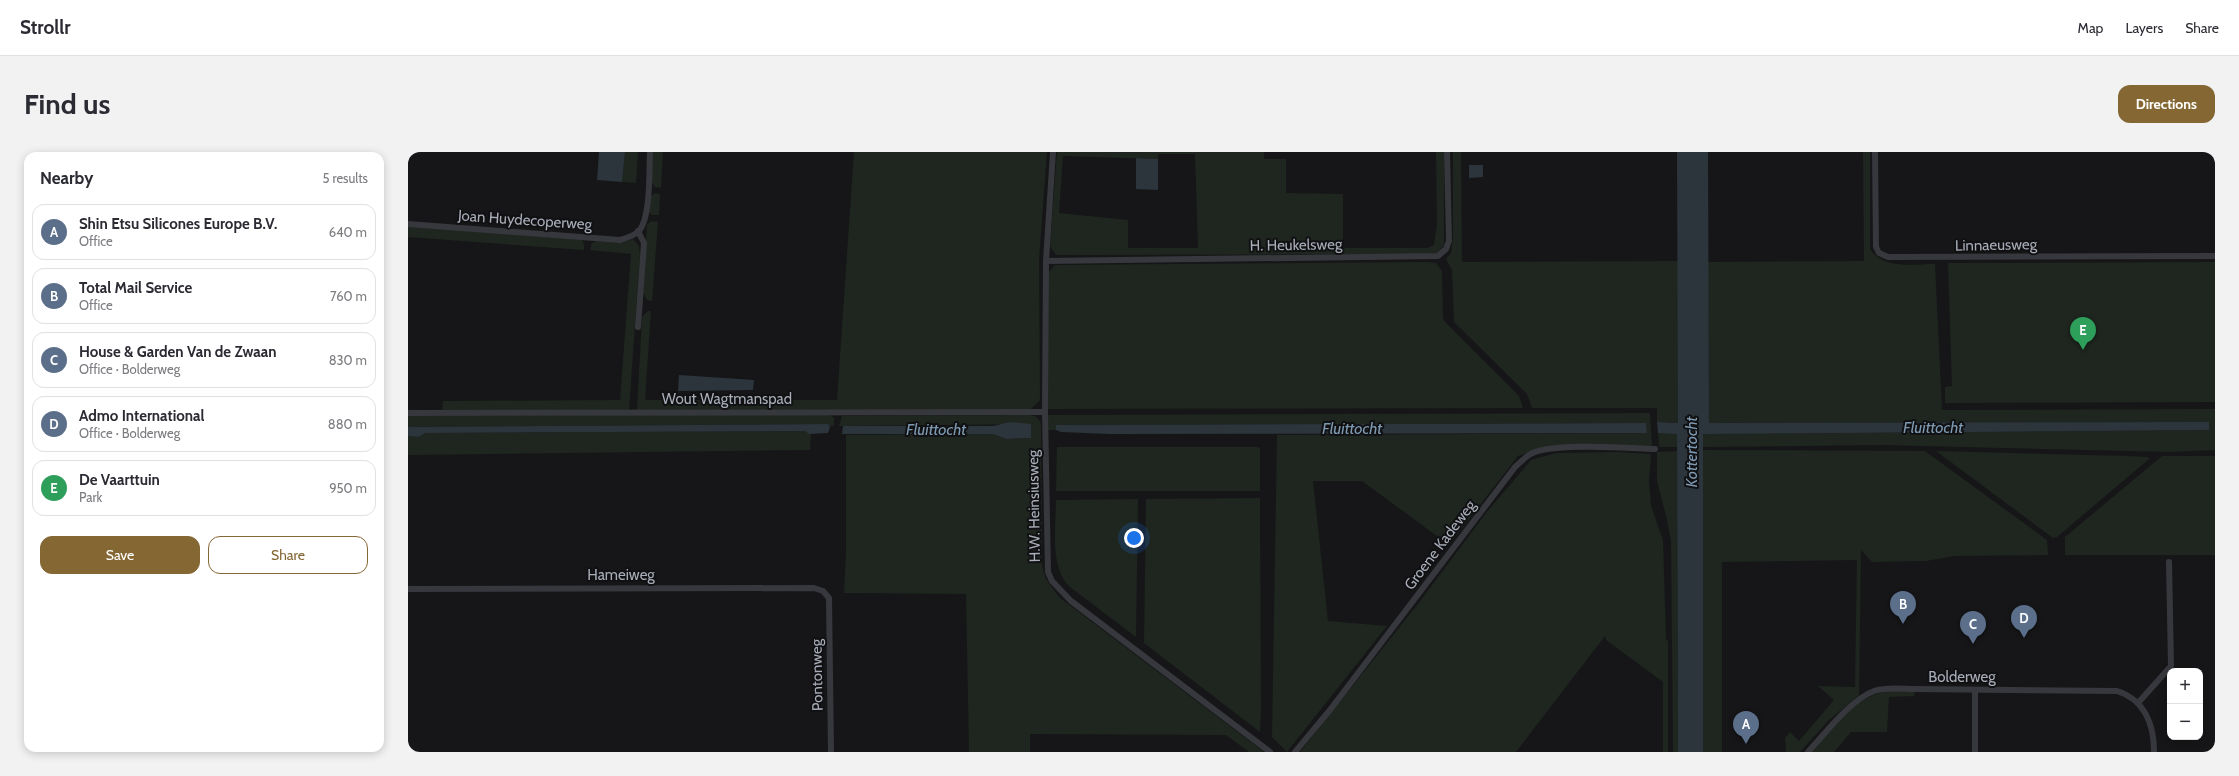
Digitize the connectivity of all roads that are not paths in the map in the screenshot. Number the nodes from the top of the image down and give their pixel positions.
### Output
1 (650, 152) edge
2 (1053, 152) edge
3 (1447, 152) edge
4 (1875, 152) edge
5 (408, 224) edge
6 (638, 231) junction
7 (2215, 256) edge
8 (1046, 261) junction
9 (638, 327) dead end
10 (1045, 412) junction
11 (408, 413) edge
12 (1655, 448) dead end
13 (2169, 562) dead end
14 (408, 589) edge
15 (829, 598) joint
16 (1975, 690) junction
17 (2138, 703) junction
18 (831, 752) edge
19 (1270, 752) edge
20 (1295, 752) edge
21 (1808, 752) edge
22 (1975, 752) edge
23 (2154, 752) edge

1 - 6 street
2 - 8 street, H.W. Heinsiusweg
3 - 8 street, H. Heukelsweg
4 - 7 street, Linnaeusweg
5 - 6 street, Joan Huydecoperweg
6 - 9 street
8 - 10 street, H.W. Heinsiusweg
10 - 11 street, Wout Wagtmanspad
10 - 19 street, H.W. Heinsiusweg
12 - 20 street, Groene Kadeweg
13 - 17 street
14 - 15 street, Hameiweg
15 - 18 street, Pontonweg
16 - 17 street, Bolderweg
16 - 21 street, Bolderweg
16 - 22 street
17 - 23 street, Bolderweg

